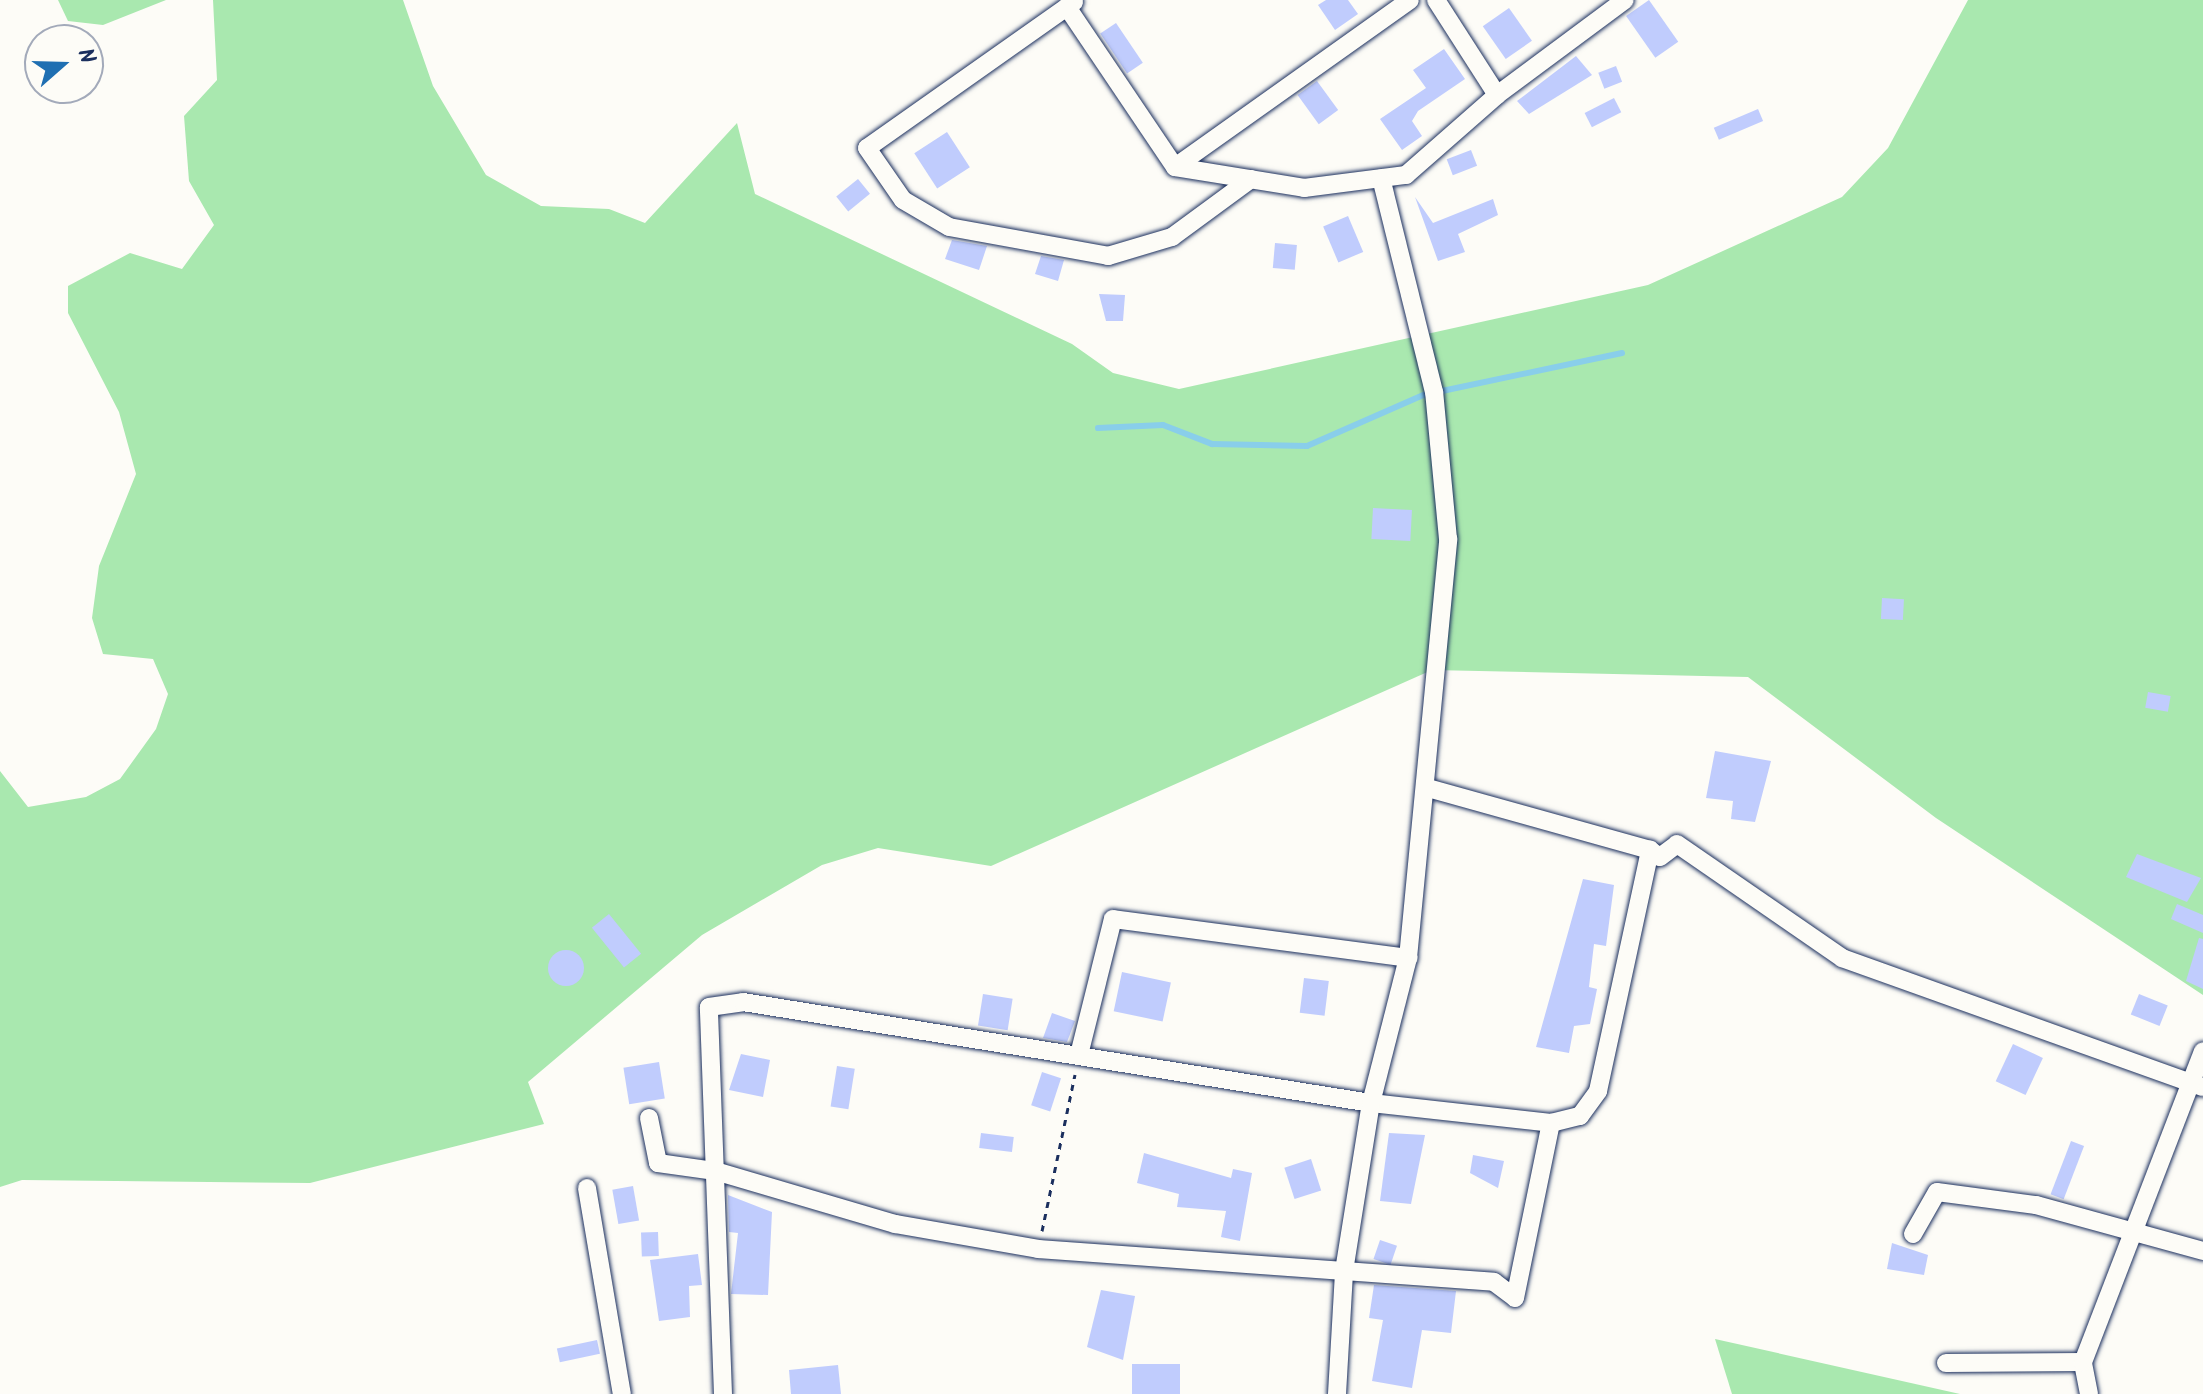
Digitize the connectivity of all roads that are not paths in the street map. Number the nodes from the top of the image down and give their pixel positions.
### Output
1 (1410, 0) edge
2 (1436, 0) edge
3 (1625, 0) edge
4 (1072, 4) edge
5 (1497, 95) junction
6 (1175, 167) junction
7 (1381, 178) junction
8 (1251, 179) junction
9 (1428, 788) junction
10 (1650, 850) junction
11 (1408, 958) junction
12 (2203, 1051) edge
13 (1079, 1055) junction
14 (2196, 1086) edge
15 (1371, 1103) junction
16 (649, 1118) dead end
17 (1551, 1123) junction
18 (715, 1171) junction
19 (587, 1188) dead end
20 (1913, 1234) dead end
21 (2132, 1234) junction
22 (2203, 1251) edge
23 (1344, 1271) junction
24 (2083, 1362) junction
25 (1946, 1363) dead end
26 (622, 1394) edge
27 (723, 1394) edge
28 (1337, 1394) edge
29 (2089, 1394) edge

1 - 6 street
2 - 5 street
3 - 5 street
4 - 6 street
4 - 8 street
5 - 7 street
6 - 8 street
7 - 8 street
7 - 9 street
9 - 10 street
9 - 11 street
10 - 14 street
10 - 17 street
11 - 13 street
11 - 15 street
12 - 14 street
13 - 15 street
13 - 18 street
14 - 21 street
15 - 17 street
15 - 23 street
16 - 18 street
17 - 23 street
18 - 23 street
18 - 27 street
19 - 26 street
20 - 21 street
21 - 22 street
21 - 24 street
23 - 28 street
24 - 25 street
24 - 29 street

